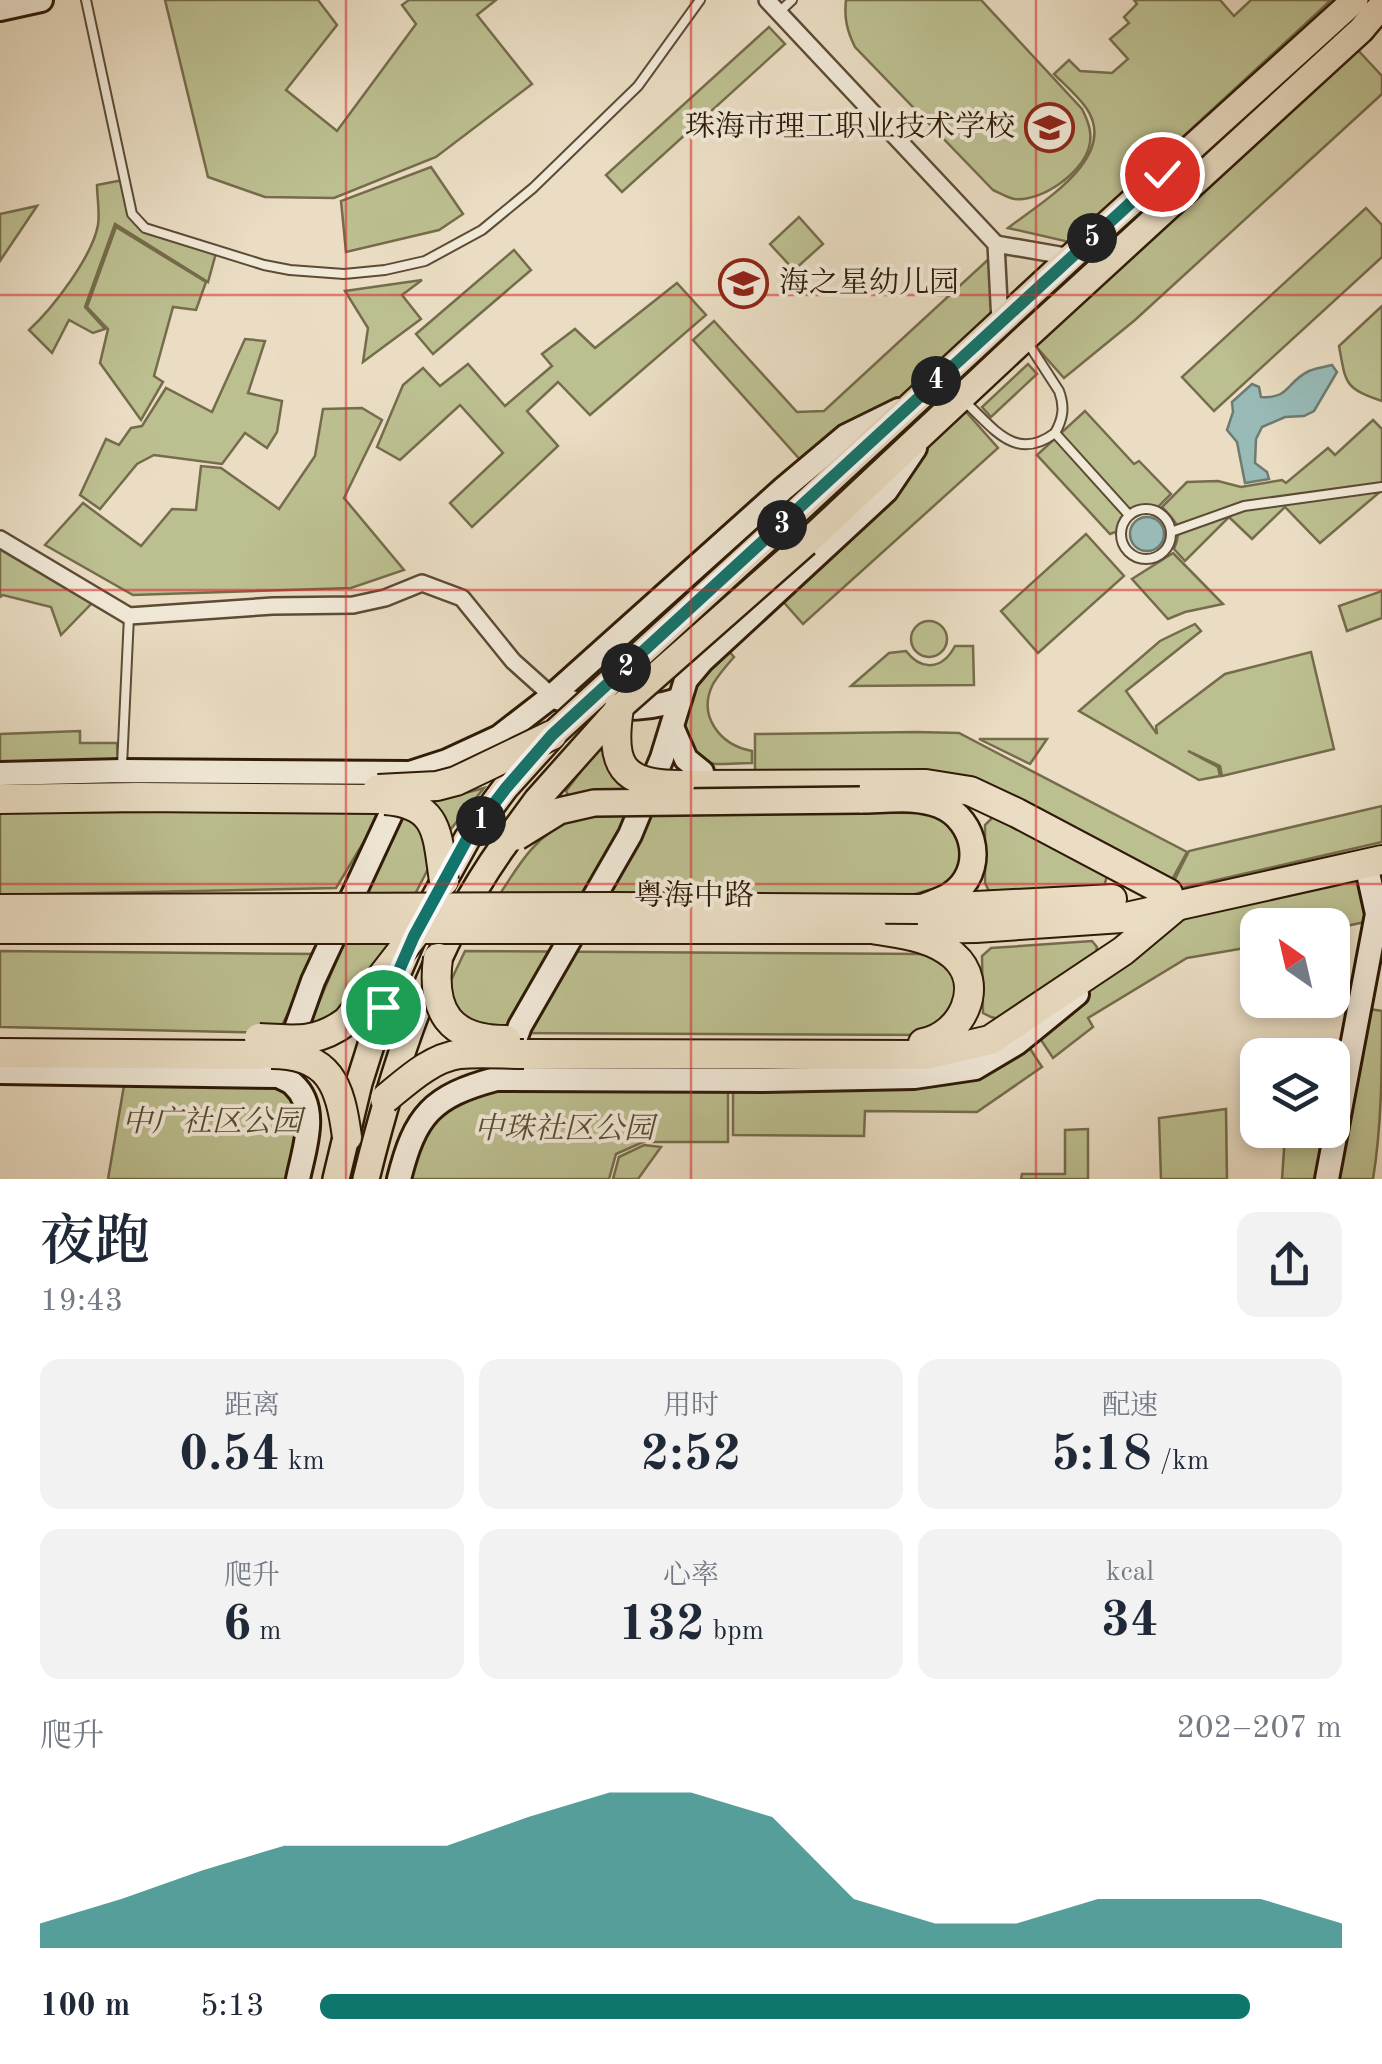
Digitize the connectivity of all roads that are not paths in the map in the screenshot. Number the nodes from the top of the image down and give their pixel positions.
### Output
1 (41, 0) edge
2 (86, 0) edge
3 (700, 0) edge
4 (792, 0) edge
5 (1350, 3) edge
6 (1382, 5) edge
7 (773, 6) edge
8 (0, 9) edge
9 (1382, 14) edge
10 (1361, 30) junction
11 (996, 244) junction
12 (1071, 257) junction
13 (1000, 322) junction
14 (1025, 338) junction
15 (961, 398) junction
16 (911, 404) junction
17 (930, 428) junction
18 (1055, 434) junction
19 (1382, 487) edge
20 (1129, 515) junction
21 (1171, 532) junction
22 (0, 539) edge
23 (129, 616) junction
24 (552, 696) junction
25 (678, 700) junction
26 (619, 708) junction
27 (672, 727) junction
28 (552, 735) junction
29 (662, 758) junction
30 (122, 770) junction
31 (410, 773) junction
32 (0, 774) edge
33 (691, 778) junction
34 (0, 788) edge
35 (378, 794) junction
36 (0, 799) edge
37 (504, 845) junction
38 (1377, 855) edge
39 (444, 880) junction
40 (1173, 899) junction
41 (0, 909) edge
42 (918, 909) junction
43 (0, 929) edge
44 (872, 929) junction
45 (414, 936) junction
46 (1123, 951) junction
47 (438, 958) junction
48 (0, 1039) edge
49 (259, 1046) junction
50 (526, 1048) junction
51 (0, 1053) edge
52 (0, 1072) edge
53 (278, 1076) junction
54 (496, 1080) junction
55 (386, 1099) junction
56 (346, 1137) junction
57 (298, 1179) edge
58 (336, 1179) edge
59 (366, 1179) edge
60 (399, 1179) edge
61 (1328, 1179) edge

1 - 8 main road
2 - 3 lane
4 - 7 lane
5 - 12 main road
6 - 10 main road
7 - 11 street
9 - 10 main road
10 - 14 main road
11 - 12 street
11 - 13 street
12 - 13 main road
13 - 16 main road
14 - 15 main road
14 - 18 lane
15 - 17 main road
15 - 18 lane
16 - 24 main road
16 - 28 main road, bridge
17 - 25 main road
17 - 26 main road, bridge
18 - 20 lane
19 - 21 lane
20 - 21 lane
20 - 21 lane
22 - 23 street
23 - 24 street
23 - 30 lane
24 - 25 main road
24 - 31 main road
25 - 27 main road
26 - 33 highway, bridge
26 - 37 main road, bridge
27 - 29 main road
27 - 33 main road
28 - 35 highway, bridge
28 - 39 main road, bridge
29 - 33 main road
29 - 54 main road
30 - 31 main road
30 - 32 main road
31 - 53 main road
33 - 40 highway
34 - 35 highway
35 - 36 highway
35 - 39 highway, bridge
37 - 42 main road, bridge
37 - 47 main road, bridge
38 - 40 highway, 粤海中路
38 - 61 main road
39 - 45 main road, bridge
40 - 42 highway, 粤海中路
40 - 44 highway, 粤海中路
40 - 46 highway
41 - 42 highway, 粤海中路, bridge
43 - 44 highway, 粤海中路, bridge
44 - 50 highway
45 - 49 highway, bridge
45 - 56 main road, bridge
46 - 50 highway
46 - 54 main road
47 - 50 highway, bridge
47 - 55 main road, bridge
48 - 49 highway
49 - 51 highway
49 - 56 highway, bridge
50 - 55 highway, bridge
52 - 53 main road
53 - 57 main road
54 - 60 main road
55 - 59 main road
56 - 58 main road

